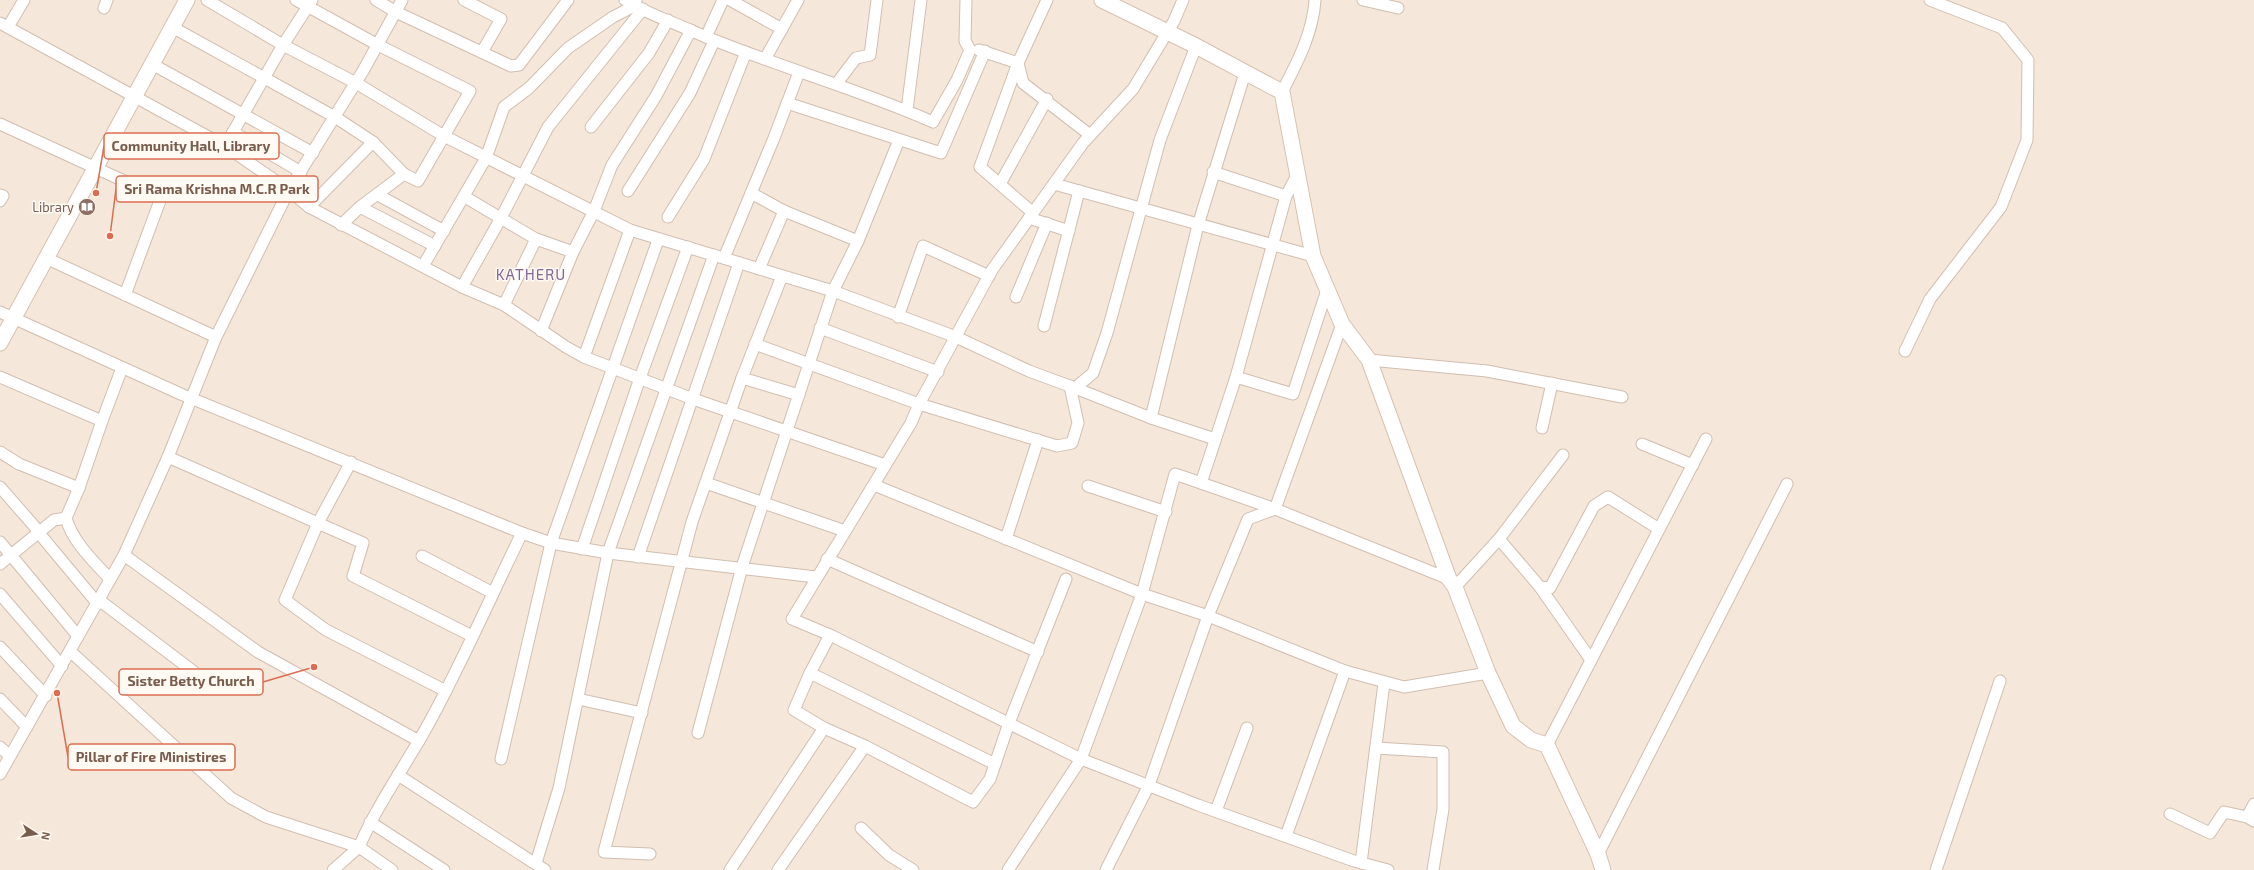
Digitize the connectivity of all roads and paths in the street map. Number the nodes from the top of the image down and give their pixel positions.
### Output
1 (24, 0) edge
2 (187, 0) edge
3 (207, 0) edge
4 (296, 0) edge
5 (376, 0) edge
6 (402, 0) edge
7 (464, 0) edge
8 (568, 0) edge
9 (723, 0) edge
10 (730, 0) edge
11 (798, 0) edge
12 (877, 0) edge
13 (921, 0) edge
14 (966, 0) edge
15 (1047, 0) edge
16 (1102, 0) edge
17 (1183, 0) edge
18 (1315, 0) edge
19 (1363, 0) edge
20 (1930, 0) edge
21 (310, 3) edge
22 (635, 4) edge
23 (1398, 8) dead end
24 (396, 12) junction
25 (668, 20) junction
26 (4, 25) edge
27 (172, 27) junction
28 (782, 29) junction
29 (691, 30) junction
30 (1167, 31) junction
31 (710, 39) junction
32 (284, 45) junction
33 (378, 45) junction
34 (1196, 46) junction
35 (970, 50) junction
36 (984, 51) junction
37 (482, 52) junction
38 (746, 52) junction
39 (765, 58) junction
40 (1018, 63) junction
41 (152, 64) junction
42 (799, 72) junction
43 (1245, 73) junction
44 (264, 79) junction
45 (356, 83) junction
46 (837, 83) junction
47 (1282, 92) junction
48 (135, 95) junction
49 (1047, 99) junction
50 (787, 103) junction
51 (907, 110) junction
52 (243, 115) junction
53 (335, 117) junction
54 (0, 124) edge
55 (591, 127) dead end
56 (233, 132) junction
57 (1090, 135) junction
58 (444, 136) junction
59 (899, 140) junction
60 (373, 142) junction
61 (225, 146) junction
62 (313, 153) junction
63 (486, 158) junction
64 (95, 169) junction
65 (301, 172) junction
66 (1213, 172) junction
67 (404, 174) junction
68 (1297, 175) junction
69 (522, 176) junction
70 (1000, 184) junction
71 (1054, 184) junction
72 (289, 190) junction
73 (628, 191) dead end
74 (1079, 191) junction
75 (751, 193) junction
76 (0, 195) edge
77 (378, 195) junction
78 (1286, 196) junction
79 (465, 197) junction
80 (0, 201) edge
81 (309, 207) junction
82 (360, 207) junction
83 (1142, 210) junction
84 (784, 211) junction
85 (594, 212) junction
86 (1031, 215) junction
87 (668, 217) dead end
88 (501, 218) junction
89 (1047, 223) junction
90 (341, 225) junction
91 (1198, 225) junction
92 (630, 230) junction
93 (1069, 230) junction
94 (444, 231) junction
95 (536, 239) junction
96 (658, 240) junction
97 (858, 241) junction
98 (1274, 244) junction
99 (435, 246) junction
100 (688, 247) junction
101 (573, 252) junction
102 (719, 256) junction
103 (1313, 256) junction
104 (46, 258) junction
105 (739, 263) junction
106 (423, 266) junction
107 (759, 269) junction
108 (782, 276) junction
109 (988, 276) junction
110 (462, 287) junction
111 (1327, 290) junction
112 (833, 291) junction
113 (125, 295) junction
114 (1016, 297) dead end
115 (504, 305) junction
116 (6, 316) edge
117 (898, 317) junction
118 (1342, 324) junction
119 (1044, 326) dead end
120 (820, 328) junction
121 (541, 331) junction
122 (216, 337) junction
123 (956, 337) junction
124 (0, 343) edge
125 (755, 344) junction
126 (1905, 351) dead end
127 (584, 357) junction
128 (1369, 360) junction
129 (809, 363) junction
130 (122, 368) junction
131 (613, 368) junction
132 (938, 372) junction
133 (0, 377) edge
134 (1236, 377) junction
135 (640, 378) junction
136 (742, 378) junction
137 (1552, 383) junction
138 (1073, 387) junction
139 (665, 388) junction
140 (799, 395) junction
141 (1622, 397) dead end
142 (192, 398) junction
143 (693, 398) junction
144 (919, 404) junction
145 (730, 412) junction
146 (1151, 418) junction
147 (102, 421) junction
148 (1542, 428) dead end
149 (786, 432) junction
150 (1216, 439) junction
151 (1038, 440) junction
152 (1706, 440) dead end
153 (1642, 444) dead end
154 (0, 452) edge
155 (1562, 456) dead end
156 (168, 457) junction
157 (351, 462) junction
158 (885, 465) junction
159 (1693, 466) junction
160 (706, 483) junction
161 (1201, 483) junction
162 (1787, 484) dead end
163 (874, 485) junction
164 (1088, 486) dead end
165 (0, 487) edge
166 (78, 488) junction
167 (763, 503) junction
168 (1275, 510) junction
169 (1166, 512) junction
170 (66, 518) junction
171 (318, 523) junction
172 (1659, 529) junction
173 (845, 531) junction
174 (38, 532) junction
175 (522, 533) junction
176 (1006, 539) junction
177 (1499, 539) junction
178 (0, 542) edge
179 (551, 543) junction
180 (582, 548) junction
181 (608, 553) junction
182 (11, 554) junction
183 (124, 555) junction
184 (422, 556) dead end
185 (638, 557) junction
186 (827, 559) junction
187 (681, 560) junction
188 (0, 564) edge
189 (742, 567) junction
190 (816, 577) junction
191 (110, 579) junction
192 (1066, 579) dead end
193 (1452, 583) junction
194 (1540, 587) junction
195 (493, 593) junction
196 (0, 594) edge
197 (1142, 594) junction
198 (98, 602) junction
199 (1208, 616) junction
200 (830, 635) junction
201 (78, 636) junction
202 (472, 636) junction
203 (0, 647) edge
204 (70, 652) junction
205 (1038, 652) junction
206 (1591, 660) junction
207 (62, 666) junction
208 (1345, 671) junction
209 (194, 672) dead end
210 (810, 673) junction
211 (1488, 673) junction
212 (2000, 681) dead end
213 (1384, 683) junction
214 (446, 691) junction
215 (46, 696) junction
216 (0, 699) edge
217 (578, 699) junction
218 (642, 713) junction
219 (1009, 723) junction
220 (27, 727) junction
221 (824, 728) junction
222 (1247, 728) dead end
223 (698, 733) dead end
224 (419, 741) junction
225 (1547, 744) junction
226 (865, 746) junction
227 (0, 747) edge
228 (1376, 748) junction
229 (10, 756) junction
230 (501, 759) dead end
231 (1081, 759) junction
232 (995, 764) junction
233 (0, 774) edge
234 (398, 775) junction
235 (1149, 784) junction
236 (2254, 804) edge
237 (1216, 811) junction
238 (2170, 814) dead end
239 (2250, 819) edge
240 (370, 822) junction
241 (861, 828) dead end
242 (1286, 836) junction
243 (359, 847) junction
244 (650, 854) dead end
245 (1598, 854) junction
246 (536, 863) junction
247 (1355, 865) edge
248 (333, 870) edge
249 (392, 870) edge
250 (444, 870) edge
251 (545, 870) edge
252 (730, 870) edge
253 (778, 870) edge
254 (913, 870) edge
255 (1008, 870) edge
256 (1106, 870) edge
257 (1388, 870) edge
258 (1433, 870) edge
259 (1603, 870) edge
260 (1936, 870) edge

1 - 26 street
2 - 27 main road
3 - 32 street
4 - 21 street
5 - 24 street
6 - 24 street
7 - 37 street
8 - 37 street
9 - 31 street
10 - 28 street
11 - 28 street
12 - 46 street
13 - 51 street
14 - 35 street
15 - 40 street
16 - 30 main road
17 - 30 street
18 - 47 street
19 - 23 street
20 - 126 street
21 - 32 street
21 - 33 street
22 - 25 street
22 - 63 street
22 - 69 street
24 - 33 street
24 - 37 street
25 - 29 street
25 - 55 street
26 - 48 street
27 - 41 main road
27 - 44 street
28 - 39 street
29 - 31 street
29 - 85 street
30 - 34 main road
30 - 57 street
31 - 38 street
31 - 73 street
32 - 44 street
32 - 45 street
33 - 45 street
33 - 58 street
34 - 43 main road
34 - 83 street
35 - 36 street
35 - 51 street
36 - 40 street
36 - 59 street
38 - 39 street
38 - 87 street
39 - 42 street
40 - 49 street
40 - 70 street
41 - 48 main road
41 - 52 street
42 - 46 street
42 - 50 street
43 - 47 main road
43 - 66 street
44 - 52 street
44 - 53 street
45 - 53 street
45 - 58 street
46 - 51 street
47 - 68 main road
48 - 61 street
48 - 64 main road
49 - 57 street
49 - 70 street
50 - 59 street
50 - 75 street
52 - 56 street
52 - 62 street
53 - 60 street
53 - 62 street
54 - 64 street
56 - 61 street
56 - 65 street
57 - 71 street
58 - 63 street
58 - 67 street
59 - 97 street
60 - 67 street
60 - 81 street
61 - 72 street
62 - 65 street
63 - 69 street
63 - 79 street
64 - 104 main road
64 - 113 street
65 - 72 street
66 - 78 street
66 - 91 street
67 - 77 street
68 - 78 street
68 - 103 main road
69 - 85 street
69 - 88 street
70 - 86 street
71 - 74 street
71 - 86 street
72 - 81 street
72 - 122 street
74 - 83 street
74 - 93 street
75 - 84 street
75 - 102 street
76 - 80 street
77 - 82 street
77 - 94 street
78 - 98 street
79 - 88 street
79 - 94 street
81 - 90 street
82 - 90 street
82 - 99 street
83 - 91 street
83 - 138 street
84 - 97 street
84 - 107 street
85 - 92 street
85 - 101 street
86 - 89 street
86 - 109 street
88 - 95 street
88 - 110 street
89 - 93 street
89 - 114 street
90 - 106 street
91 - 98 street
91 - 146 street
92 - 96 street
92 - 127 street
93 - 119 street
94 - 99 street
95 - 101 street
95 - 115 street
96 - 100 street
96 - 131 street
97 - 112 street
98 - 103 street
98 - 134 street
99 - 106 street
100 - 102 street
100 - 135 street
101 - 121 street
102 - 105 street
102 - 139 street
103 - 111 main road
104 - 113 street
104 - 116 main road
105 - 107 street
105 - 143 street
106 - 110 street
107 - 108 street
108 - 112 street
108 - 125 street
109 - 117 street
109 - 123 street
110 - 115 street
111 - 118 main road
111 - 134 street
112 - 117 street
112 - 120 street
113 - 122 street
115 - 121 street
116 - 124 main road
116 - 130 street
117 - 123 street
118 - 128 main road
118 - 168 street
120 - 129 street
120 - 132 street
121 - 127 street
122 - 142 street
123 - 132 street
123 - 138 street
125 - 129 street
125 - 136 street
127 - 131 street
128 - 137 street
128 - 193 main road
129 - 140 street
129 - 144 street
130 - 142 street
130 - 147 street
131 - 135 street
131 - 179 street
132 - 144 street
133 - 147 street
134 - 150 street
135 - 139 street
135 - 180 street
136 - 140 street
136 - 145 street
137 - 141 street
137 - 148 street
138 - 146 street
138 - 151 street
139 - 143 street
139 - 181 street
140 - 149 street
142 - 156 street
142 - 157 street
143 - 145 street
143 - 185 street
144 - 151 street
144 - 158 street
145 - 149 street
145 - 160 street
146 - 150 street
147 - 166 street
149 - 158 street
149 - 167 street
150 - 161 street
151 - 176 street
152 - 159 street
153 - 159 street
154 - 166 street
155 - 177 street
156 - 171 street
156 - 183 street
157 - 171 street
157 - 175 street
158 - 163 street
159 - 172 street
160 - 167 street
160 - 187 street
161 - 168 street
161 - 169 street
162 - 245 street
163 - 173 street
163 - 176 street
164 - 169 street
165 - 174 street
166 - 170 street
167 - 173 street
167 - 189 street
168 - 193 street
168 - 199 street
169 - 197 street
170 - 174 street
170 - 191 street
171 - 202 street
171 - 214 street
172 - 194 street
172 - 206 street
173 - 186 street
174 - 182 street
174 - 198 street
175 - 179 street
175 - 195 street
176 - 197 street
177 - 193 street
177 - 194 street
178 - 182 street
179 - 180 street
179 - 230 street
180 - 181 street
181 - 185 street
181 - 217 street
182 - 188 street
182 - 201 street
183 - 191 street
183 - 224 street
184 - 195 street
185 - 187 street
186 - 190 street
186 - 205 street
187 - 189 street
187 - 218 street
189 - 190 street
189 - 223 street
190 - 200 street
191 - 198 street
192 - 205 street
193 - 211 main road
194 - 206 street
195 - 202 street
196 - 207 street
197 - 199 street
197 - 231 street
198 - 201 street
198 - 209 street
199 - 208 street
199 - 235 street
200 - 210 street
200 - 219 street
201 - 204 street
202 - 214 street
203 - 215 street
204 - 207 street
204 - 243 street
205 - 219 street
206 - 225 street
207 - 215 street
208 - 213 street
208 - 242 street
210 - 221 street
210 - 232 street
211 - 213 street
211 - 225 main road
212 - 260 street
213 - 228 street
214 - 224 street
215 - 220 street
216 - 220 street
217 - 218 street
217 - 246 street
218 - 244 street
219 - 231 street
219 - 232 street
220 - 229 street
221 - 226 street
221 - 252 street
222 - 237 street
224 - 234 street
225 - 245 main road
226 - 232 street
226 - 253 street
227 - 229 street
228 - 247 street
228 - 258 street
229 - 233 street
231 - 235 street
231 - 255 street
234 - 240 street
234 - 246 street
235 - 237 street
235 - 256 street
236 - 239 street
237 - 242 street
238 - 239 street
240 - 243 street
240 - 250 street
241 - 254 street
242 - 247 street
243 - 248 street
243 - 249 street
245 - 259 main road
246 - 251 street
247 - 257 street

